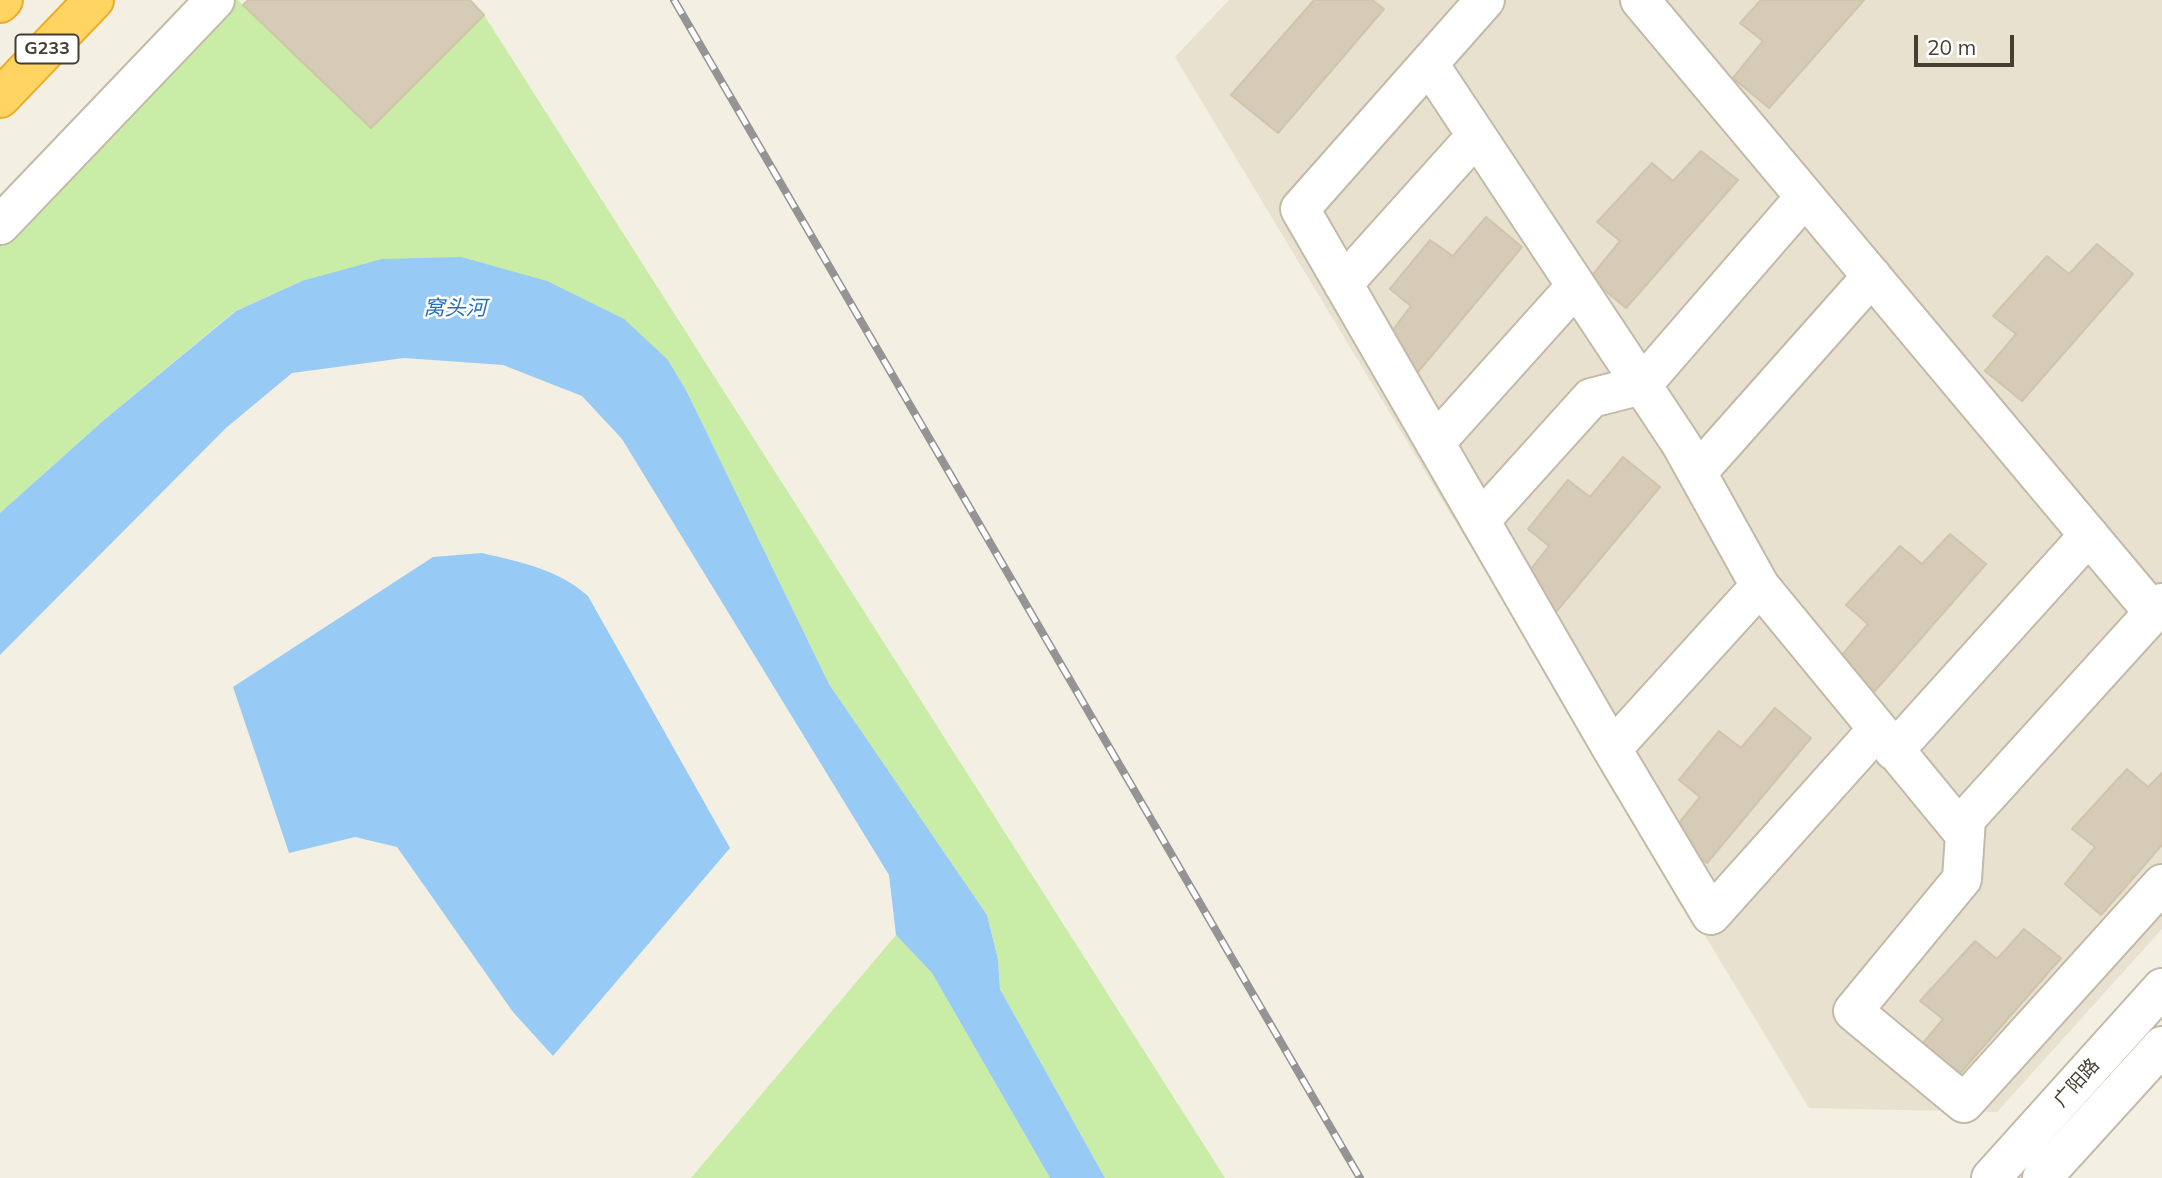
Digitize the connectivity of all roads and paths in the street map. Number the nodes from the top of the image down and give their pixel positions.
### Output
1 (94, 0) edge
2 (215, 0) edge
3 (1485, 0) edge
4 (1640, 0) edge
5 (1429, 64) junction
6 (0, 99) edge
7 (1476, 136) junction
8 (1805, 197) junction
9 (0, 225) edge
10 (1872, 276) junction
11 (1343, 284) junction
12 (1576, 286) junction
13 (1642, 385) junction
14 (1435, 443) junction
15 (1697, 473) junction
16 (1480, 521) junction
17 (2089, 535) junction
18 (1760, 586) junction
19 (2158, 608) edge
20 (1885, 741) junction
21 (1612, 749) junction
22 (1965, 835) junction
23 (2162, 884) edge
24 (2162, 988) edge
25 (2162, 1046) edge
26 (1991, 1178) edge
27 (2042, 1178) edge

1 - 6 highway, G233
2 - 9 street
3 - 5 street
4 - 8 street
5 - 7 street
5 - 11 street
7 - 11 street
7 - 12 street
8 - 10 street
8 - 13 street
10 - 15 street
10 - 17 street
11 - 14 street
12 - 13 street
12 - 14 street
13 - 15 street
13 - 16 street
14 - 16 street
15 - 18 street
16 - 21 street
17 - 19 street
17 - 20 street
18 - 20 street
18 - 21 street
19 - 22 street
20 - 21 street
20 - 22 street
22 - 23 street
24 - 26 street, 广阳路
25 - 27 street, 广阳路

